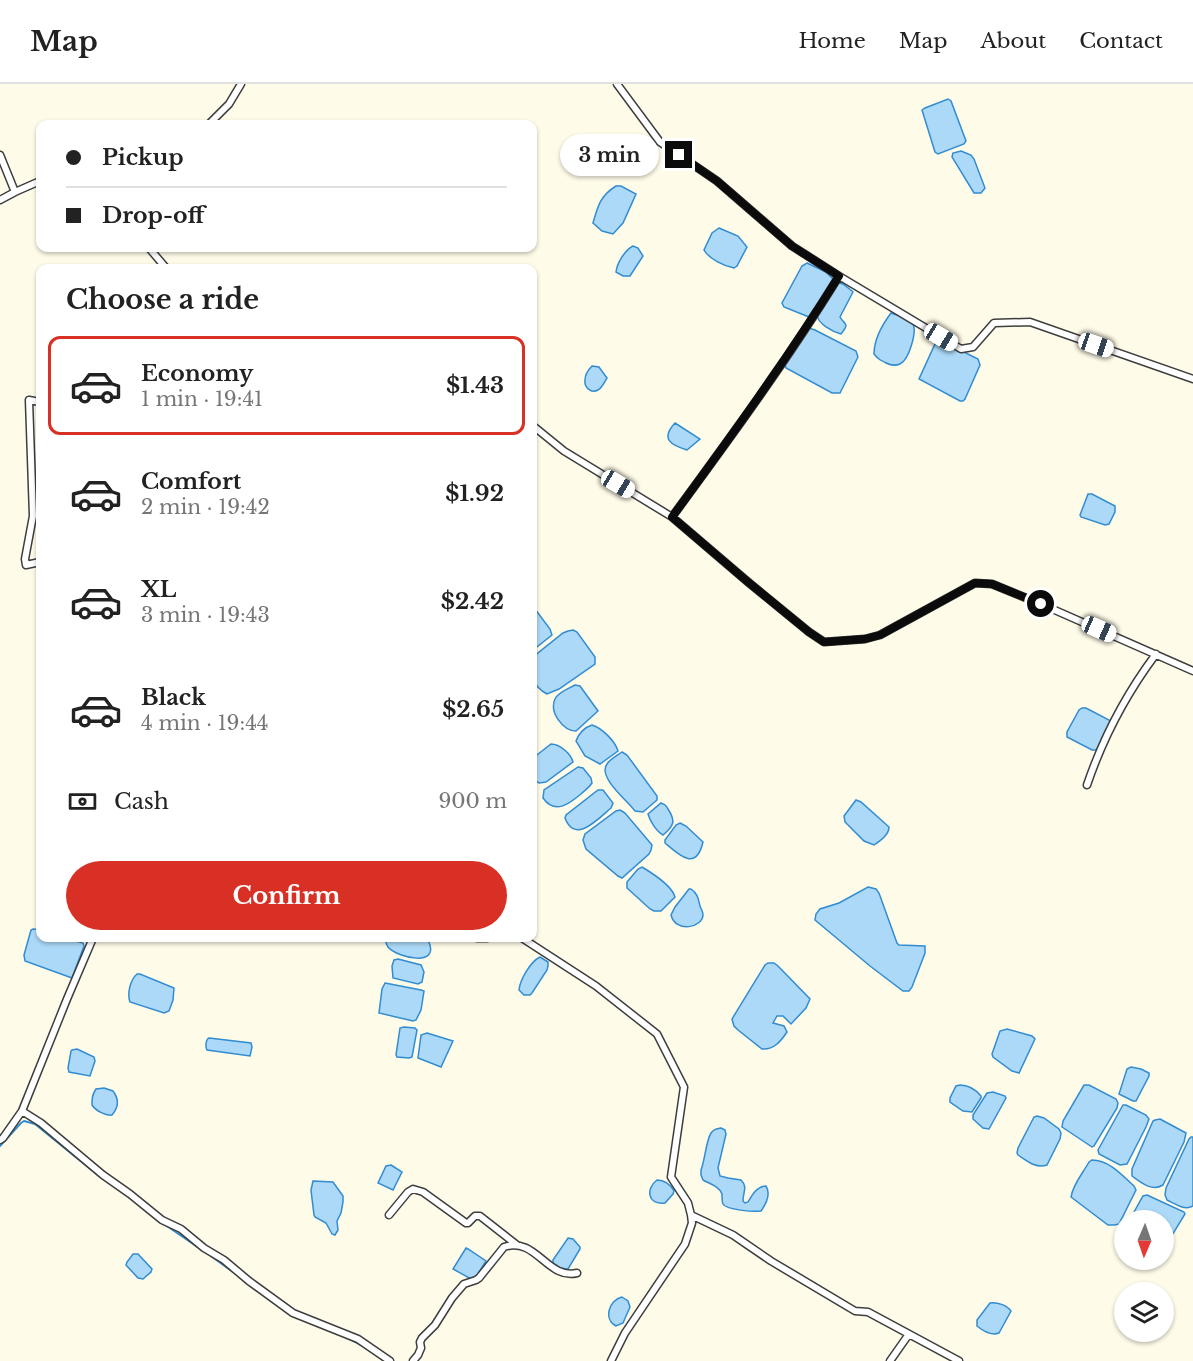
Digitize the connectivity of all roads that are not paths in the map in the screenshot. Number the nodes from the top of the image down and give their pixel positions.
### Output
1 (241, 84) edge
2 (617, 84) edge
3 (214, 120) edge
4 (0, 155) edge
5 (36, 183) edge
6 (15, 192) junction
7 (0, 200) edge
8 (152, 252) edge
9 (163, 264) edge
10 (839, 276) junction
11 (1193, 379) edge
12 (36, 401) edge
13 (537, 428) edge
14 (672, 517) junction
15 (36, 563) edge
16 (1156, 654) junction
17 (1193, 671) edge
18 (1088, 785) dead end
19 (91, 942) edge
20 (528, 942) edge
21 (22, 1111) junction
22 (0, 1140) edge
23 (389, 1215) dead end
24 (691, 1215) junction
25 (517, 1245) junction
26 (577, 1273) dead end
27 (909, 1334) junction
28 (390, 1361) edge
29 (413, 1361) edge
30 (611, 1361) edge
31 (890, 1361) edge
32 (959, 1361) edge

1 - 3 street
2 - 10 street
4 - 6 street
5 - 6 street
6 - 7 street
8 - 9 street
10 - 11 street
10 - 14 street
12 - 15 street
13 - 14 street
14 - 16 street
16 - 17 street
16 - 18 street
19 - 21 street
20 - 24 street
21 - 22 street
21 - 28 street
23 - 25 street
24 - 27 street
24 - 30 street
25 - 26 street
25 - 29 street
27 - 31 street
27 - 32 street

